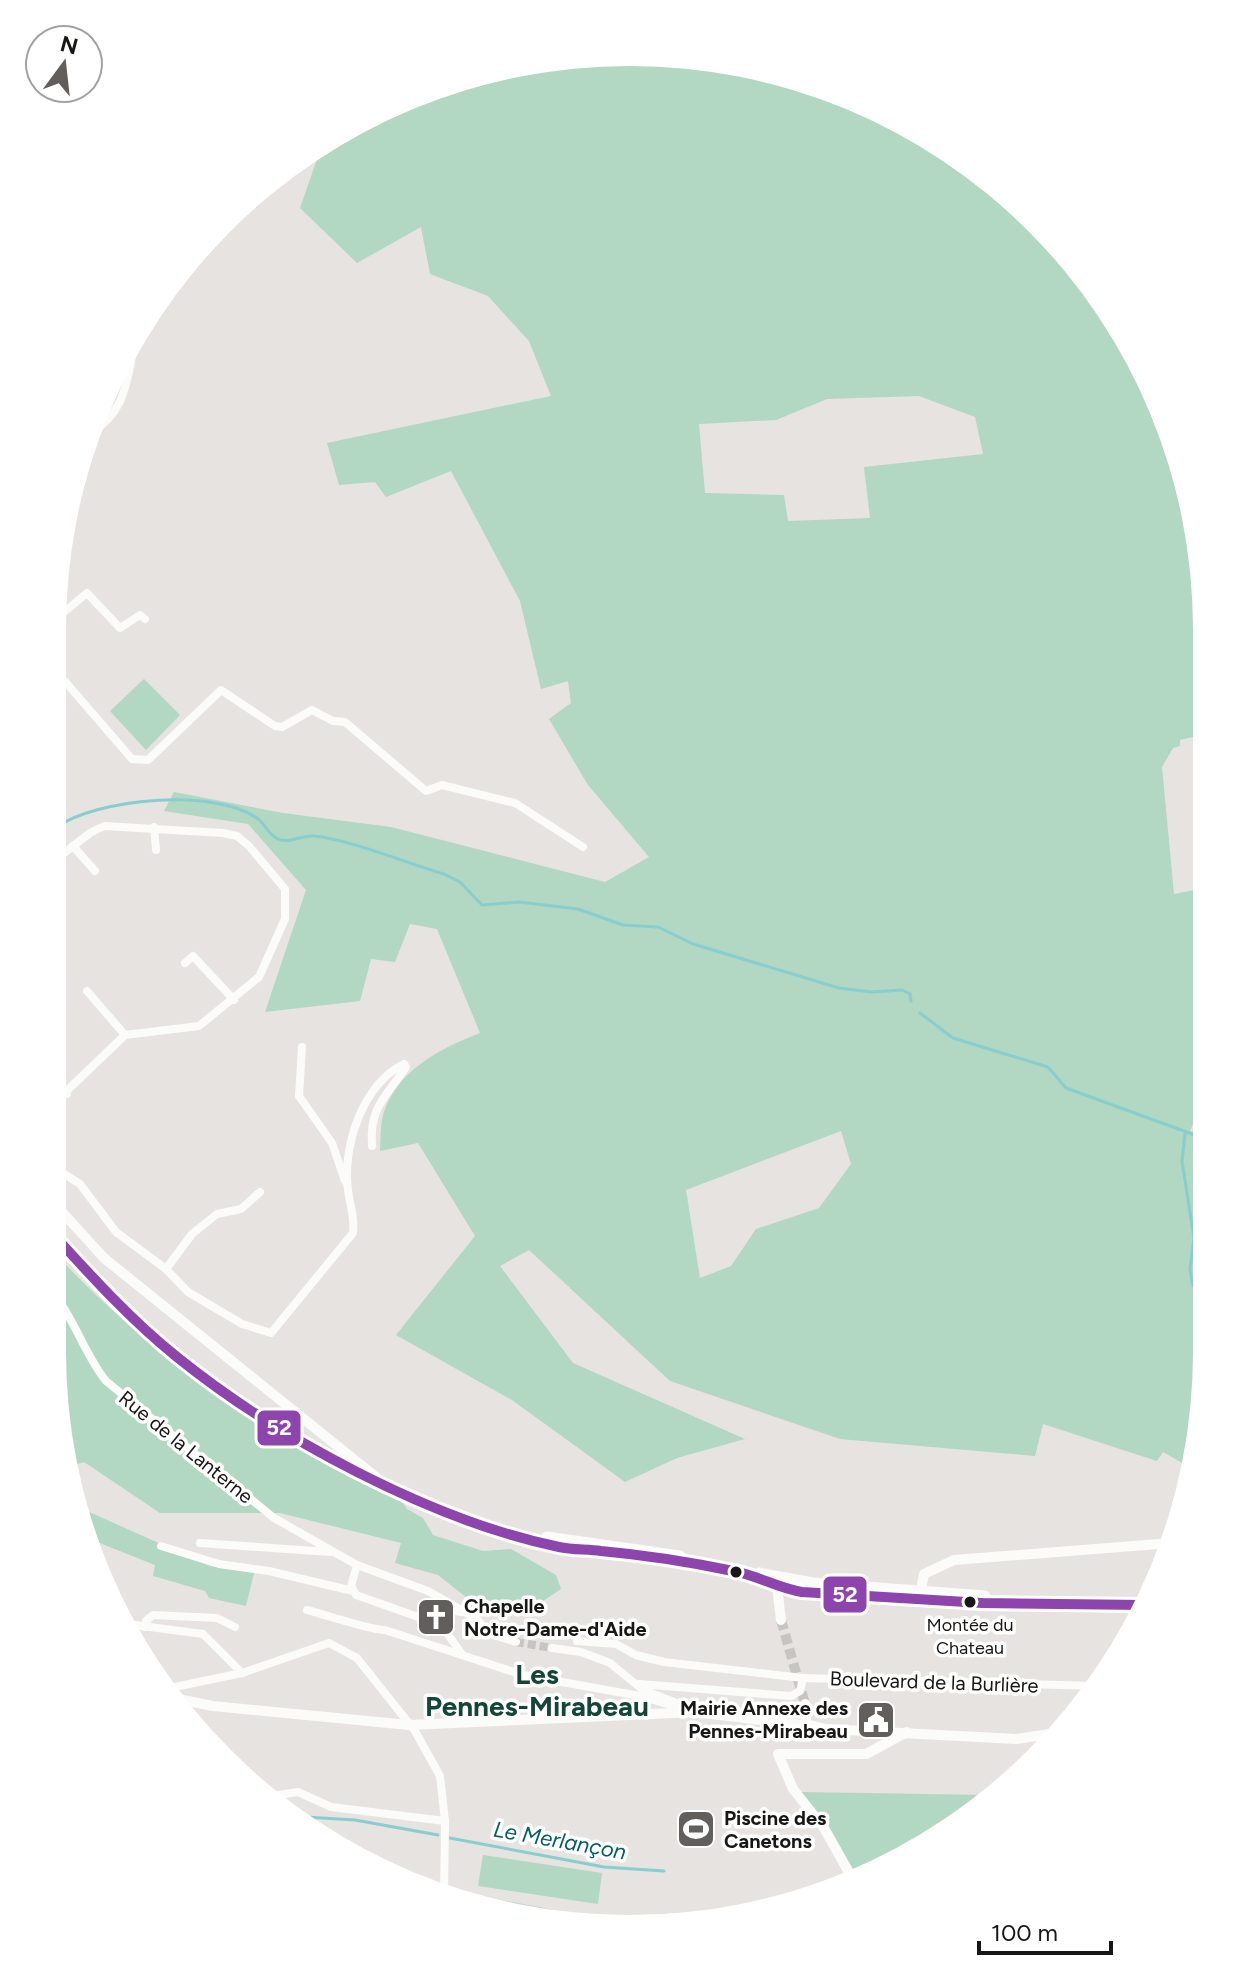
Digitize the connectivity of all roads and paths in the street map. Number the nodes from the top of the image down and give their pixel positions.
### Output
1 (129, 371) edge
2 (106, 421) edge
3 (67, 610) edge
4 (145, 619) dead end
5 (66, 682) edge
6 (154, 827) junction
7 (73, 846) junction
8 (583, 847) dead end
9 (156, 850) dead end
10 (66, 851) edge
11 (95, 871) dead end
12 (185, 963) dead end
13 (87, 991) dead end
14 (234, 1000) junction
15 (125, 1035) junction
16 (302, 1047) dead end
17 (67, 1094) edge
18 (372, 1146) dead end
19 (66, 1175) edge
20 (348, 1189) junction
21 (260, 1192) dead end
22 (66, 1216) edge
23 (66, 1247) edge
24 (166, 1269) junction
25 (66, 1308) edge
26 (288, 1409) junction
27 (293, 1433) junction
28 (384, 1484) junction
29 (200, 1543) dead end
30 (1159, 1544) edge
31 (161, 1546) dead end
32 (330, 1551) junction
33 (357, 1565) junction
34 (777, 1583) junction
35 (353, 1591) junction
36 (927, 1594) junction
37 (1133, 1605) edge
38 (429, 1606) dead end
39 (307, 1610) dead end
40 (462, 1612) junction
41 (781, 1620) tunnel mouth
42 (137, 1626) edge
43 (145, 1627) junction
44 (235, 1627) dead end
45 (577, 1641) dead end
46 (516, 1642) tunnel mouth
47 (552, 1648) tunnel mouth
48 (462, 1655) junction
49 (242, 1673) junction
50 (803, 1678) junction
51 (639, 1684) junction
52 (1084, 1686) edge
53 (176, 1687) edge
54 (187, 1701) edge
55 (805, 1704) tunnel mouth
56 (696, 1712) junction
57 (806, 1723) junction
58 (409, 1725) junction
59 (907, 1732) junction
60 (1042, 1735) edge
61 (281, 1795) edge
62 (445, 1821) junction
63 (848, 1871) edge
64 (444, 1884) edge

1 - 2 street
3 - 4 street
5 - 8 street
6 - 7 street
6 - 9 street
6 - 14 street
7 - 10 street
7 - 11 street
12 - 14 street
13 - 15 street
14 - 15 street
15 - 17 street
16 - 20 street
18 - 20 street
19 - 24 street
20 - 24 street
21 - 24 street
22 - 26 street
23 - 27 main road
25 - 32 street, Rue de la Lanterne
26 - 27 street
26 - 28 street
27 - 28 main road
28 - 34 main road
29 - 32 street
30 - 36 street
31 - 35 street
32 - 33 street, Rue de la Lanterne
33 - 35 street
33 - 40 street, Rue de la Lanterne
34 - 36 main road
34 - 36 main road
34 - 41 street
35 - 48 street
36 - 37 main road
38 - 40 street
39 - 48 street
40 - 46 street, Rue de la Lanterne
42 - 43 street
43 - 44 street
43 - 49 street
45 - 50 street
47 - 51 street
48 - 56 street
49 - 53 street
49 - 58 street
50 - 51 street, Boulevard de la Burlière
50 - 52 street, Boulevard de la Burlière
51 - 56 street
54 - 58 street
55 - 57 street
56 - 57 street
56 - 58 street
57 - 59 street
58 - 62 street
59 - 60 street
59 - 63 street
61 - 62 street
62 - 64 street

